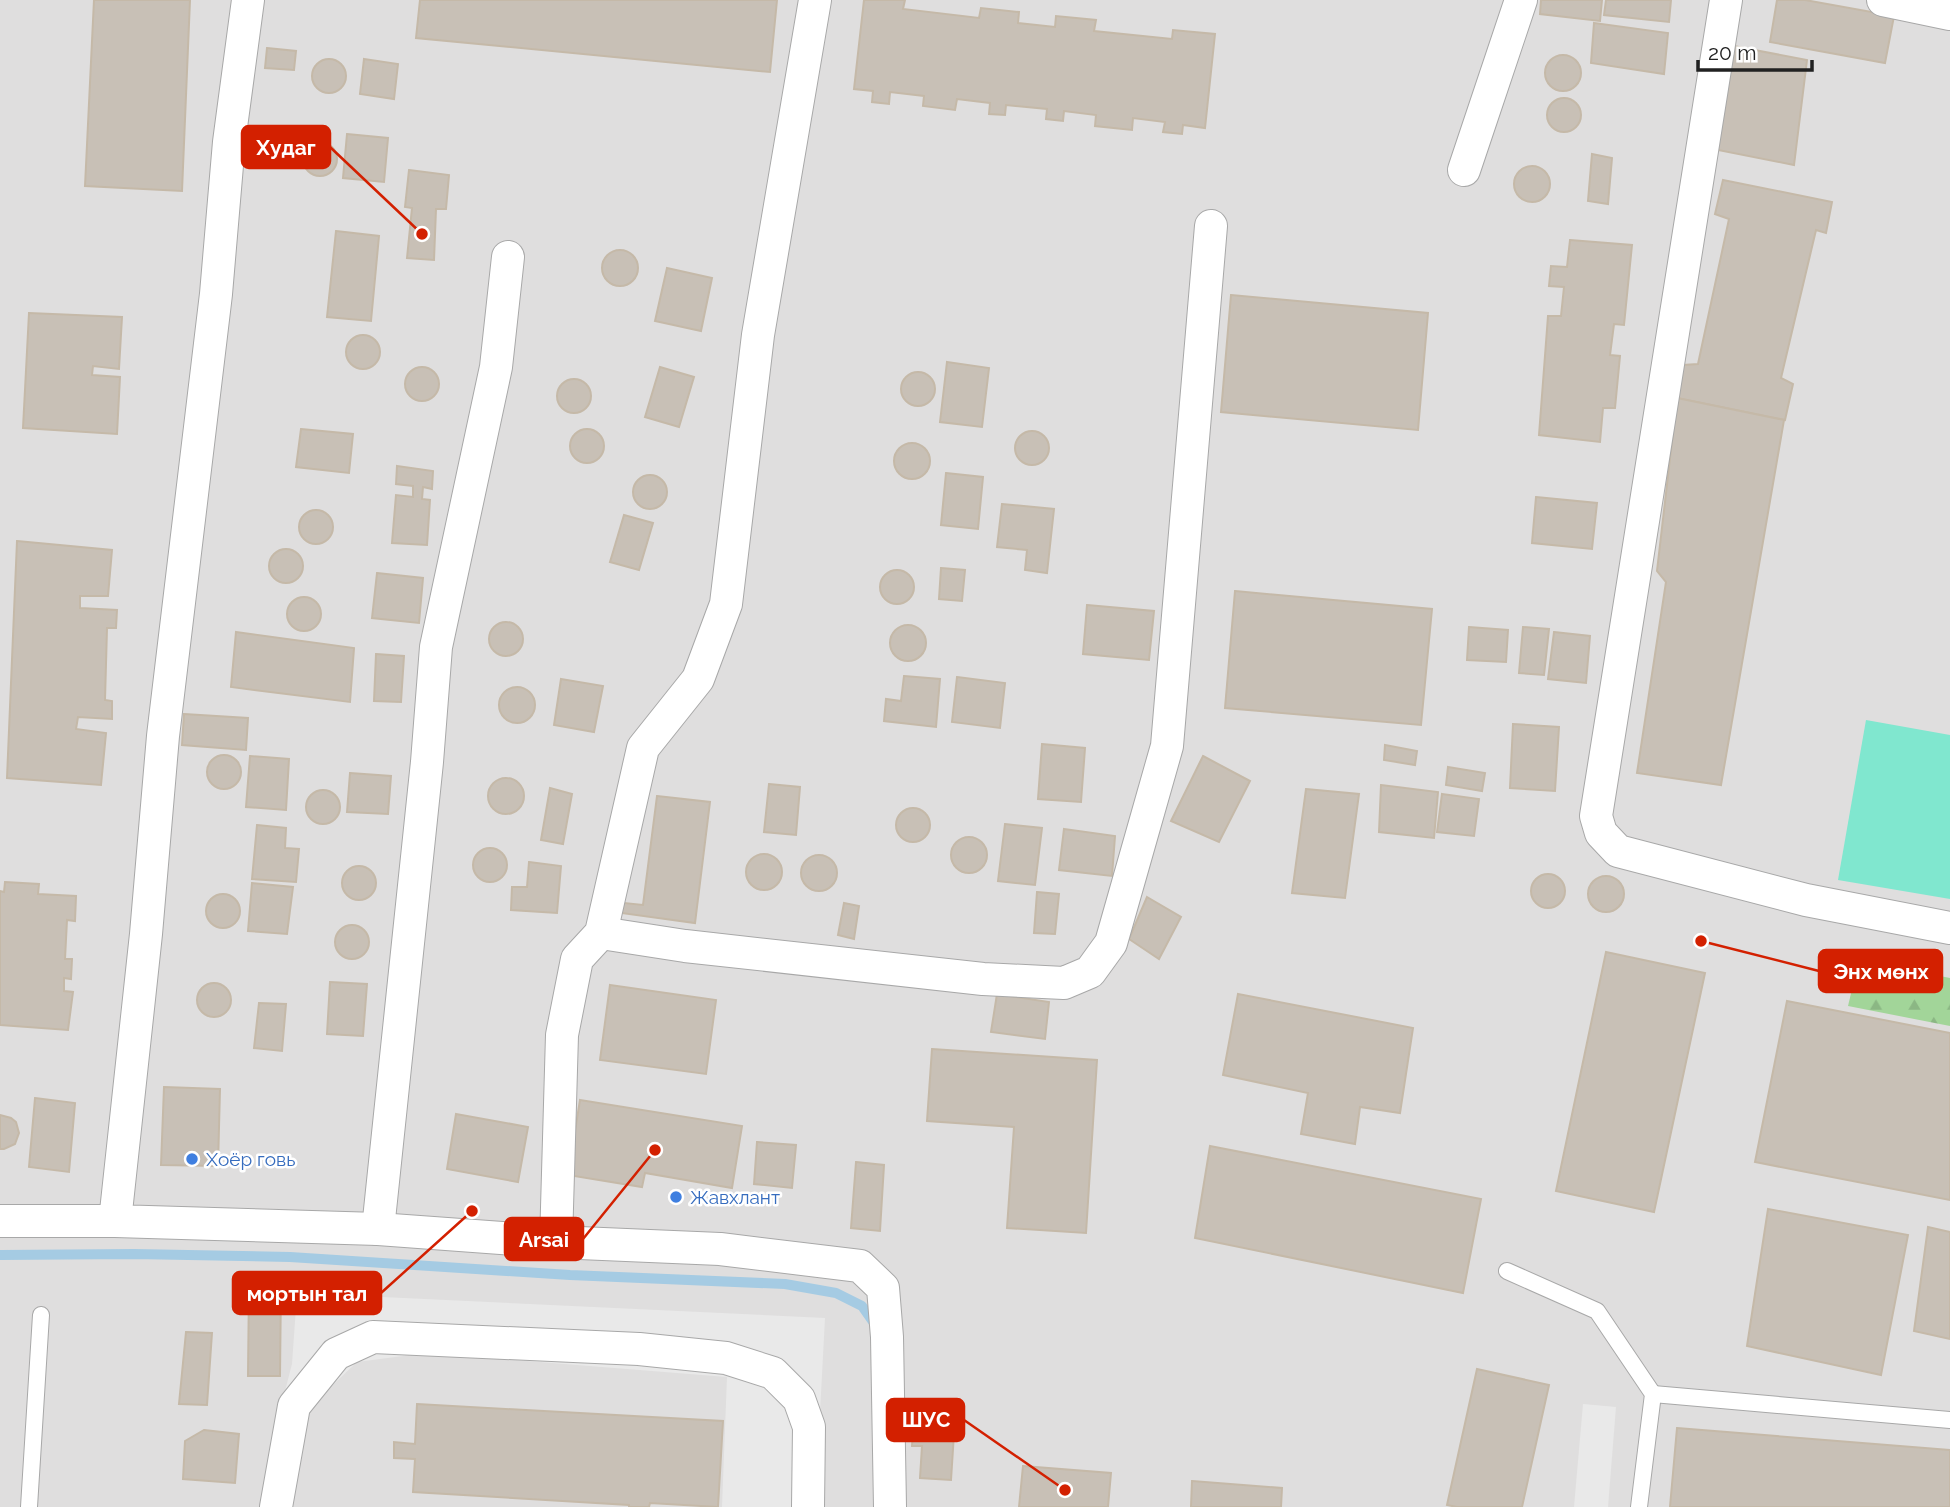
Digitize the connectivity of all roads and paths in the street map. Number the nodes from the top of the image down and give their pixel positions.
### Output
1 (248, 0) edge
2 (815, 0) edge
3 (1521, 0) edge
4 (1726, 0) edge
5 (1883, 0) edge
6 (1950, 13) edge
7 (1464, 170) dead end
8 (1211, 226) dead end
9 (508, 257) dead end
10 (1950, 928) edge
11 (601, 933) junction
12 (0, 1221) edge
13 (114, 1221) junction
14 (377, 1229) junction
15 (556, 1242) junction
16 (1507, 1271) dead end
17 (41, 1315) dead end
18 (1653, 1394) junction
19 (1950, 1420) edge
20 (29, 1507) edge
21 (276, 1507) edge
22 (808, 1507) edge
23 (890, 1507) edge
24 (1639, 1507) edge

1 - 13 street
2 - 11 street
3 - 7 street
4 - 10 street
5 - 6 street
8 - 11 street
9 - 14 street
11 - 15 street
12 - 13 street
13 - 14 street
14 - 15 street
15 - 23 street
16 - 18 lane
17 - 20 lane
18 - 19 lane
18 - 24 lane
21 - 22 street

